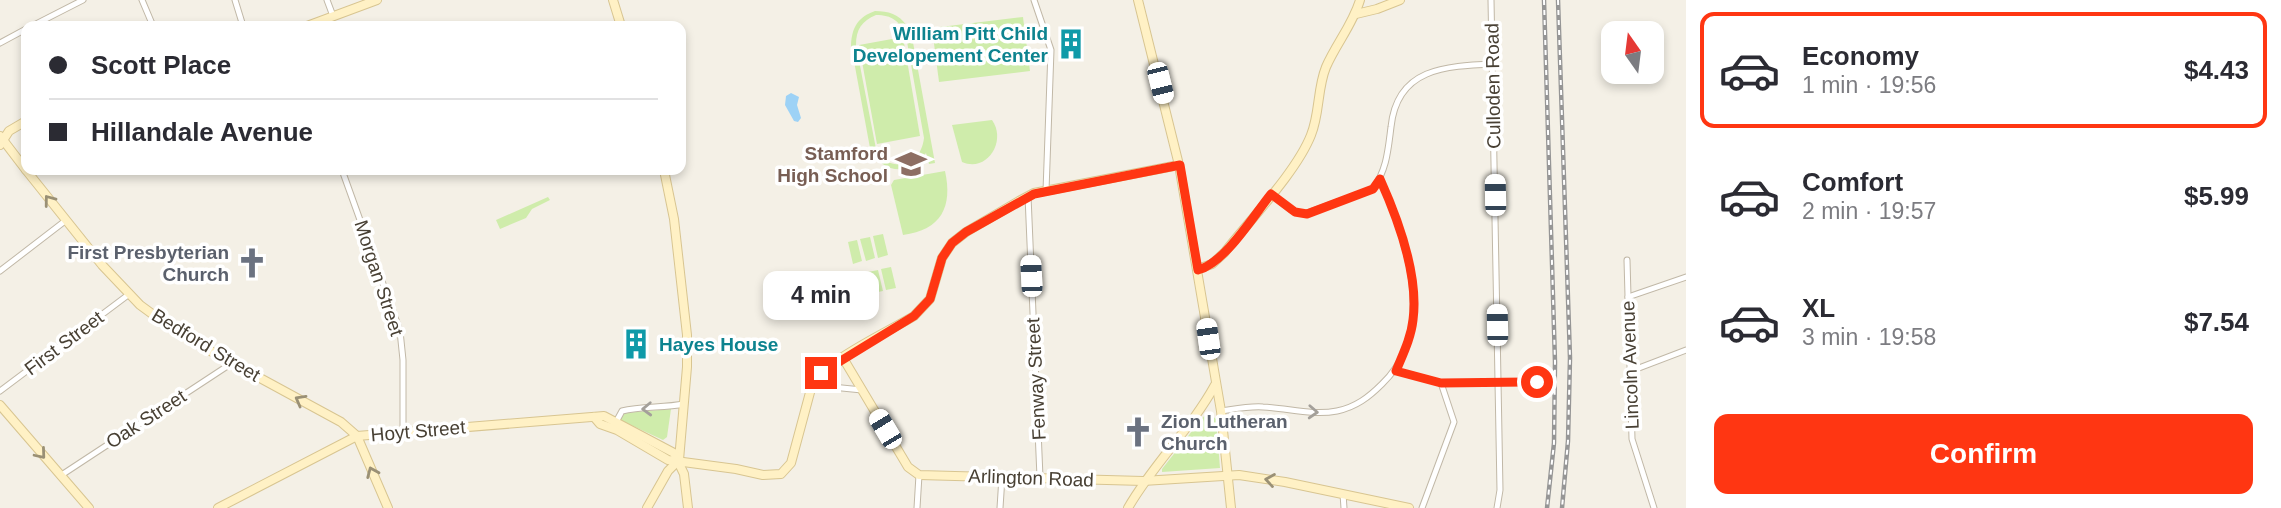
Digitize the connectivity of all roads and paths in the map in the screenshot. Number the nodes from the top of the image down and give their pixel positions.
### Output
1 (83, 0) edge
2 (142, 0) edge
3 (235, 0) edge
4 (327, 0) edge
5 (377, 0) edge
6 (1034, 0) edge
7 (1138, 0) edge
8 (1360, 0) edge
9 (1400, 0) edge
10 (1491, 0) edge
11 (616, 1) edge
12 (1356, 14) junction
13 (333, 16) junction
14 (42, 21) edge
15 (151, 21) edge
16 (241, 21) edge
17 (320, 21) edge
18 (620, 21) edge
19 (21, 32) edge
20 (0, 43) edge
21 (1494, 64) junction
22 (21, 124) edge
23 (1, 140) edge
24 (21, 164) edge
25 (1180, 165) junction
26 (30, 175) edge
27 (344, 175) edge
28 (665, 175) edge
29 (1380, 179) junction
30 (1046, 191) junction
31 (1271, 194) junction
32 (1028, 196) junction
33 (65, 221) junction
34 (1627, 260) dead end
35 (1198, 270) junction
36 (0, 271) edge
37 (1686, 276) edge
38 (128, 295) junction
39 (1628, 297) junction
40 (1686, 350) edge
41 (843, 358) junction
42 (232, 363) junction
43 (1396, 371) junction
44 (1631, 371) junction
45 (1537, 382) dead end
46 (1441, 383) junction
47 (1498, 383) junction
48 (811, 385) junction
49 (1215, 385) junction
50 (862, 390) junction
51 (0, 391) edge
52 (684, 404) junction
53 (0, 405) edge
54 (1221, 411) junction
55 (594, 417) junction
56 (615, 422) junction
57 (403, 431) junction
58 (357, 436) junction
59 (679, 460) junction
60 (919, 475) junction
61 (1228, 475) junction
62 (60, 476) junction
63 (1002, 477) junction
64 (1040, 477) junction
65 (1143, 481) junction
66 (1343, 494) junction
67 (89, 508) edge
68 (218, 508) edge
69 (388, 508) edge
70 (647, 508) edge
71 (688, 508) edge
72 (917, 508) edge
73 (1000, 508) edge
74 (1128, 508) edge
75 (1231, 508) edge
76 (1344, 508) edge
77 (1409, 508) edge
78 (1422, 508) edge
79 (1497, 508) edge
80 (1654, 508) edge

1 - 14 street
2 - 15 street
3 - 16 street
4 - 13 street
5 - 13 street
6 - 30 street
7 - 25 street
8 - 12 street
9 - 12 street
10 - 21 street, Culloden Road
11 - 18 street
12 - 31 street
13 - 17 street
19 - 20 street
21 - 29 street
21 - 47 street, Culloden Road
22 - 23 street
23 - 24 street, Bedford Street
25 - 30 street
25 - 35 street
33 -> 26 street, Bedford Street
27 - 57 street, Morgan Street
28 - 52 street
29 - 31 street
29 - 43 street
30 - 32 street
31 - 35 street
32 - 41 street
32 - 64 street, Fenway Street
33 - 36 street
33 - 38 street, Bedford Street
34 - 39 street, Lincoln Avenue
35 - 49 street
37 - 39 street
38 - 42 street, Bedford Street
38 - 51 street, First Street
39 - 44 street, Lincoln Avenue
40 - 44 street
41 - 48 street
41 - 50 street
58 -> 42 street, Bedford Street
42 - 62 street, Oak Street
43 - 46 street
54 -> 43 street
44 - 80 street, Lincoln Avenue
45 - 47 street
46 - 47 street
46 - 78 street
47 - 79 street, Culloden Road
48 - 50 street
48 - 59 street
49 - 54 street
49 - 65 street
50 - 60 street
52 -> 56 street
52 - 59 street
53 -> 62 street
54 - 61 street
55 - 56 street, Hoyt Street
55 - 57 street, Hoyt Street
55 - 59 street
56 - 59 street, Hoyt Street
57 - 58 street, Hoyt Street
58 - 68 street, Hoyt Street
69 -> 58 street
59 - 70 street
59 - 71 street
60 - 63 street, Arlington Road
60 - 72 street
61 - 65 street, Arlington Road
66 -> 61 street, Arlington Road
61 - 75 street
62 - 67 street
63 - 64 street, Arlington Road
63 - 73 street
64 - 65 street, Arlington Road
65 - 74 street
66 - 76 street
66 - 77 street, Arlington Road

